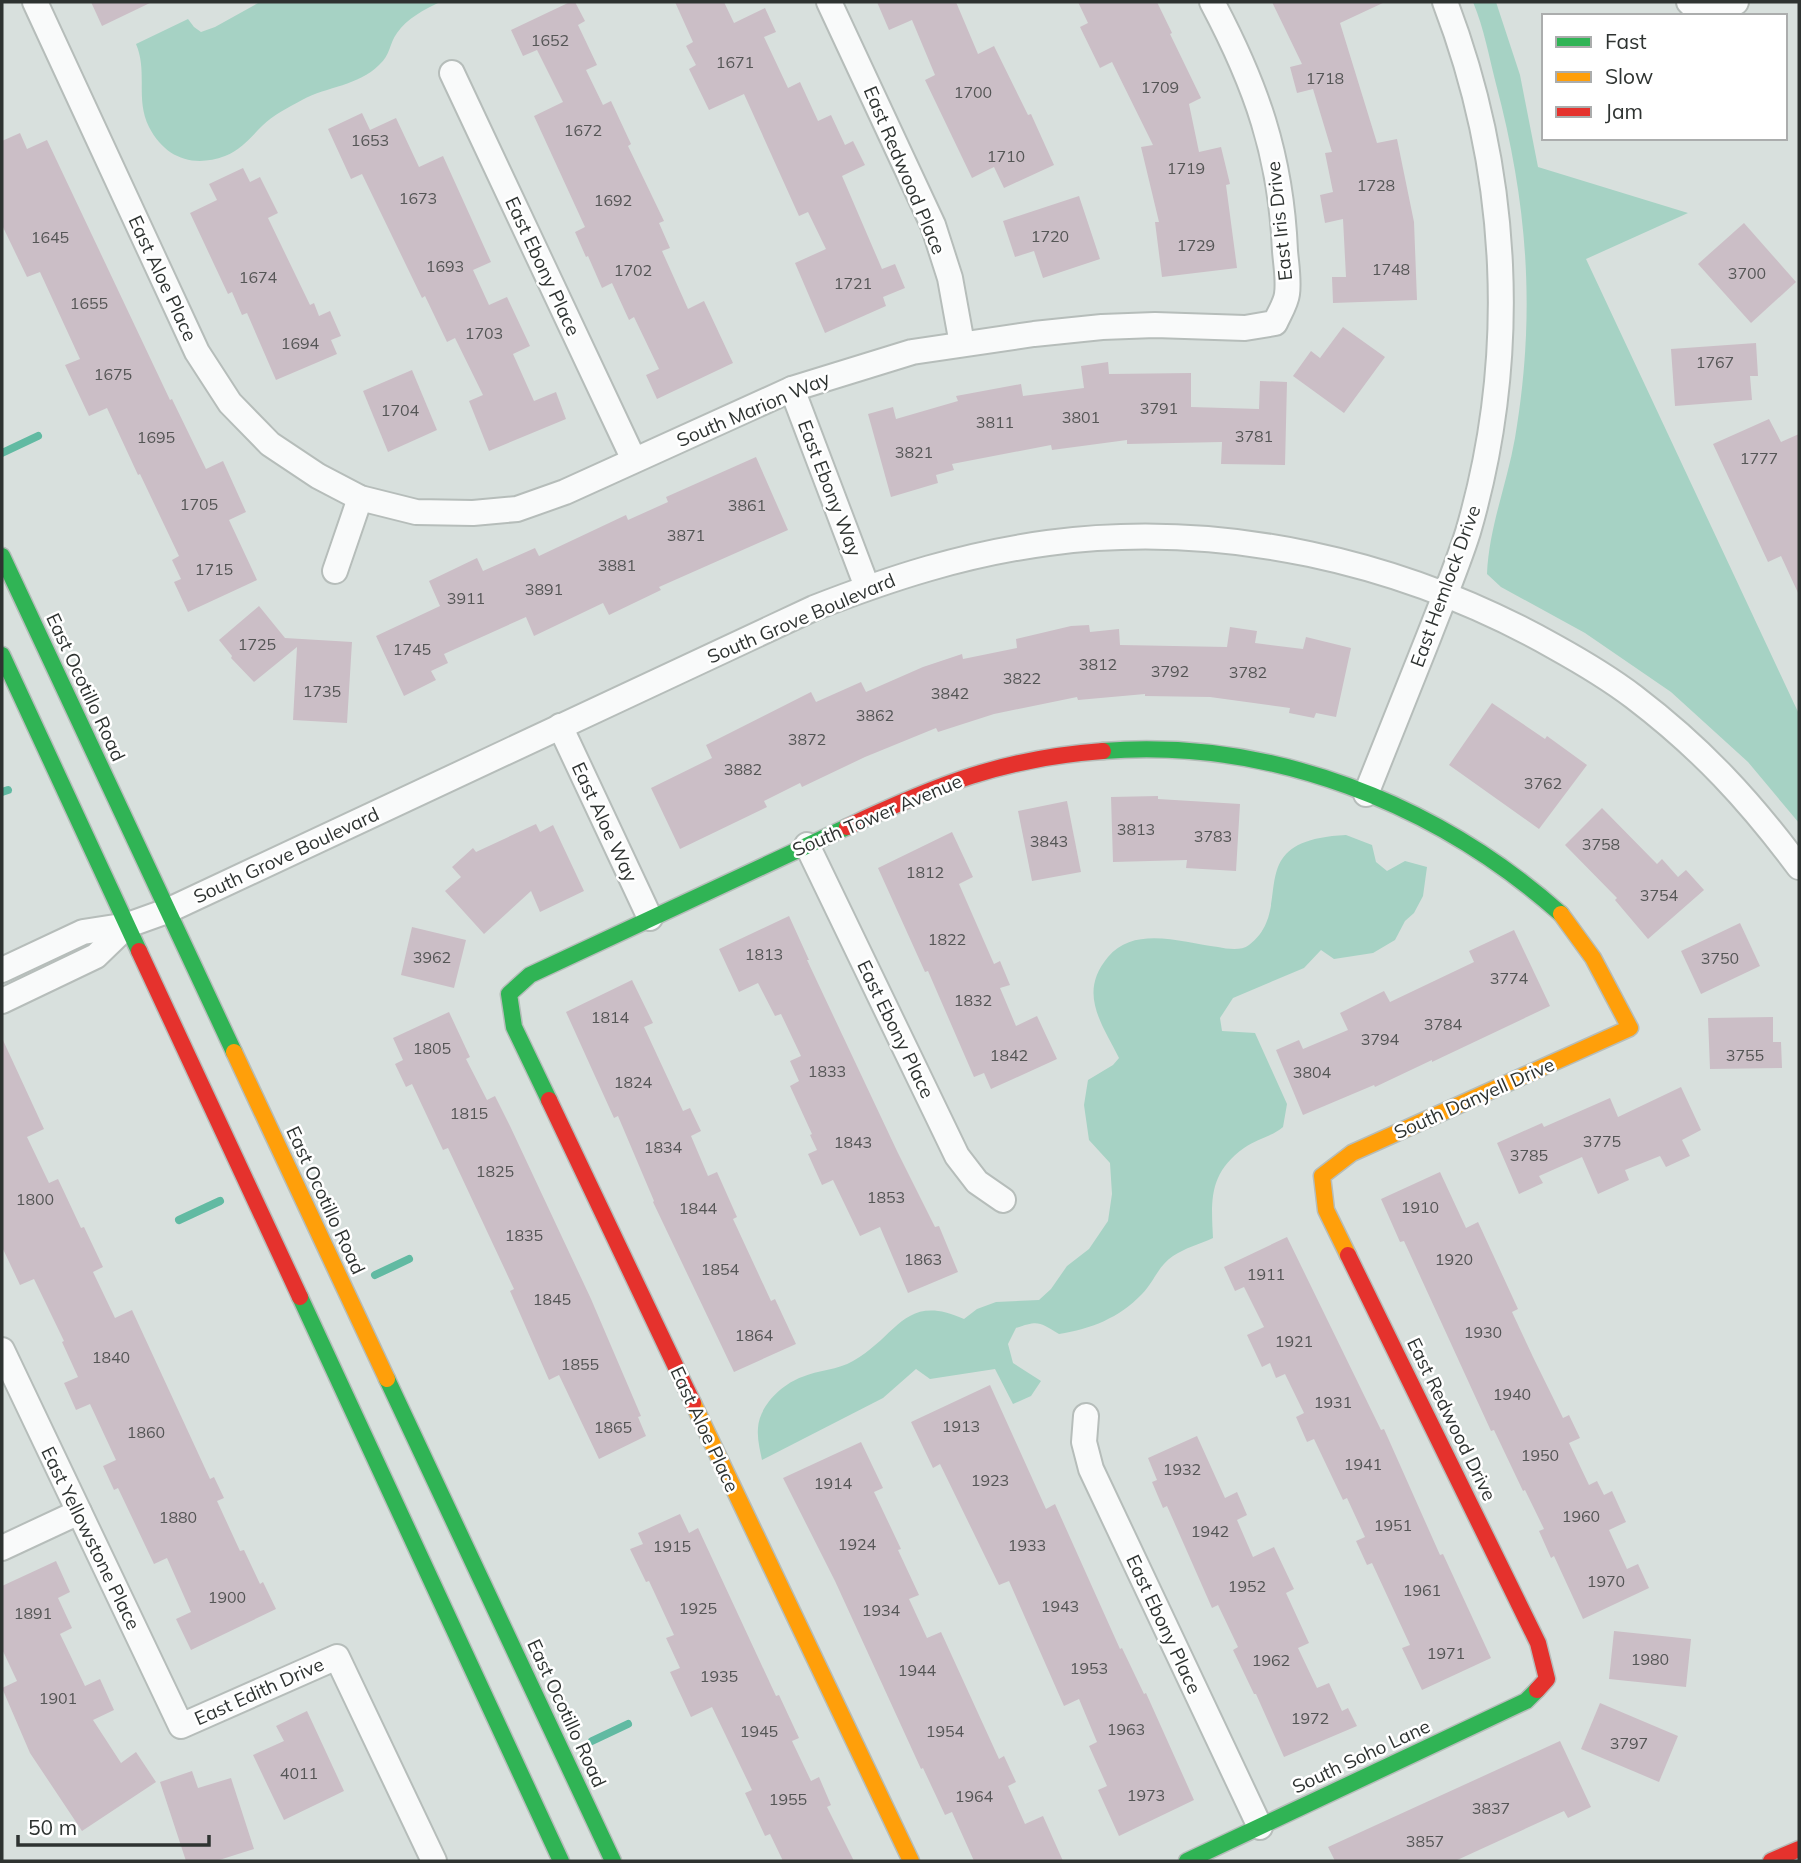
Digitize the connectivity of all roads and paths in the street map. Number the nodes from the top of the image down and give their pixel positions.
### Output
1 (35, 2) edge
2 (829, 2) edge
3 (1212, 2) edge
4 (1445, 2) edge
5 (1736, 2) edge
6 (1694, 8) edge
7 (452, 73) dead end
8 (1275, 323) joint
9 (962, 344) junction
10 (792, 389) junction
11 (634, 460) junction
12 (360, 498) junction
13 (2, 556) edge
14 (335, 571) dead end
15 (867, 587) junction
16 (1445, 595) junction
17 (2, 655) edge
18 (560, 726) junction
19 (1366, 794) junction
20 (807, 845) junction
21 (1799, 867) edge
22 (167, 911) junction
23 (650, 918) junction
24 (128, 925) junction
25 (2, 970) edge
26 (509, 993) joint
27 (2, 1001) edge
28 (1630, 1028) joint
29 (1322, 1176) joint
30 (1003, 1200) dead end
31 (2, 1350) edge
32 (1086, 1416) dead end
33 (79, 1512) junction
34 (2, 1548) edge
35 (1547, 1679) joint
36 (181, 1726) joint
37 (1260, 1827) junction
38 (1799, 1849) edge
39 (435, 1861) edge
40 (561, 1861) edge
41 (613, 1861) edge
42 (911, 1861) edge
43 (1187, 1861) edge
44 (1771, 1861) edge

1 - 12 street, East Aloe Place
2 - 9 street, East Redwood Place
3 - 8 street, East Iris Drive
4 - 16 street, East Hemlock Drive
5 - 6 street
7 - 11 street, East Ebony Place
8 - 9 street, South Marion Way
9 - 10 street, South Marion Way
10 - 11 street, South Marion Way
10 - 15 street, East Ebony Way
11 - 12 street, South Marion Way
12 - 14 street
13 - 22 street, East Ocotillo Road
15 - 16 street, South Grove Boulevard
15 - 18 street, South Grove Boulevard
16 - 19 street, East Hemlock Drive
16 - 21 street, South Grove Boulevard
17 - 24 street
18 - 22 street, South Grove Boulevard
18 - 23 street, East Aloe Way
19 - 20 street, South Tower Avenue
19 - 28 street, South Tower Avenue
20 - 23 street, South Tower Avenue
20 - 30 street, East Ebony Place
22 - 24 street, South Grove Boulevard
22 - 41 street, East Ocotillo Road
23 - 26 street, South Tower Avenue
24 - 25 street
24 - 27 street
24 - 40 street
26 - 42 street, East Aloe Place
28 - 29 street, South Danyell Drive
29 - 35 street, East Redwood Drive
31 - 33 street, East Yellowstone Place
32 - 37 street, East Ebony Place
33 - 34 street
33 - 36 street, East Yellowstone Place
35 - 37 street, South Soho Lane
36 - 39 street, East Edith Drive
37 - 43 street, South Soho Lane
38 - 44 street

